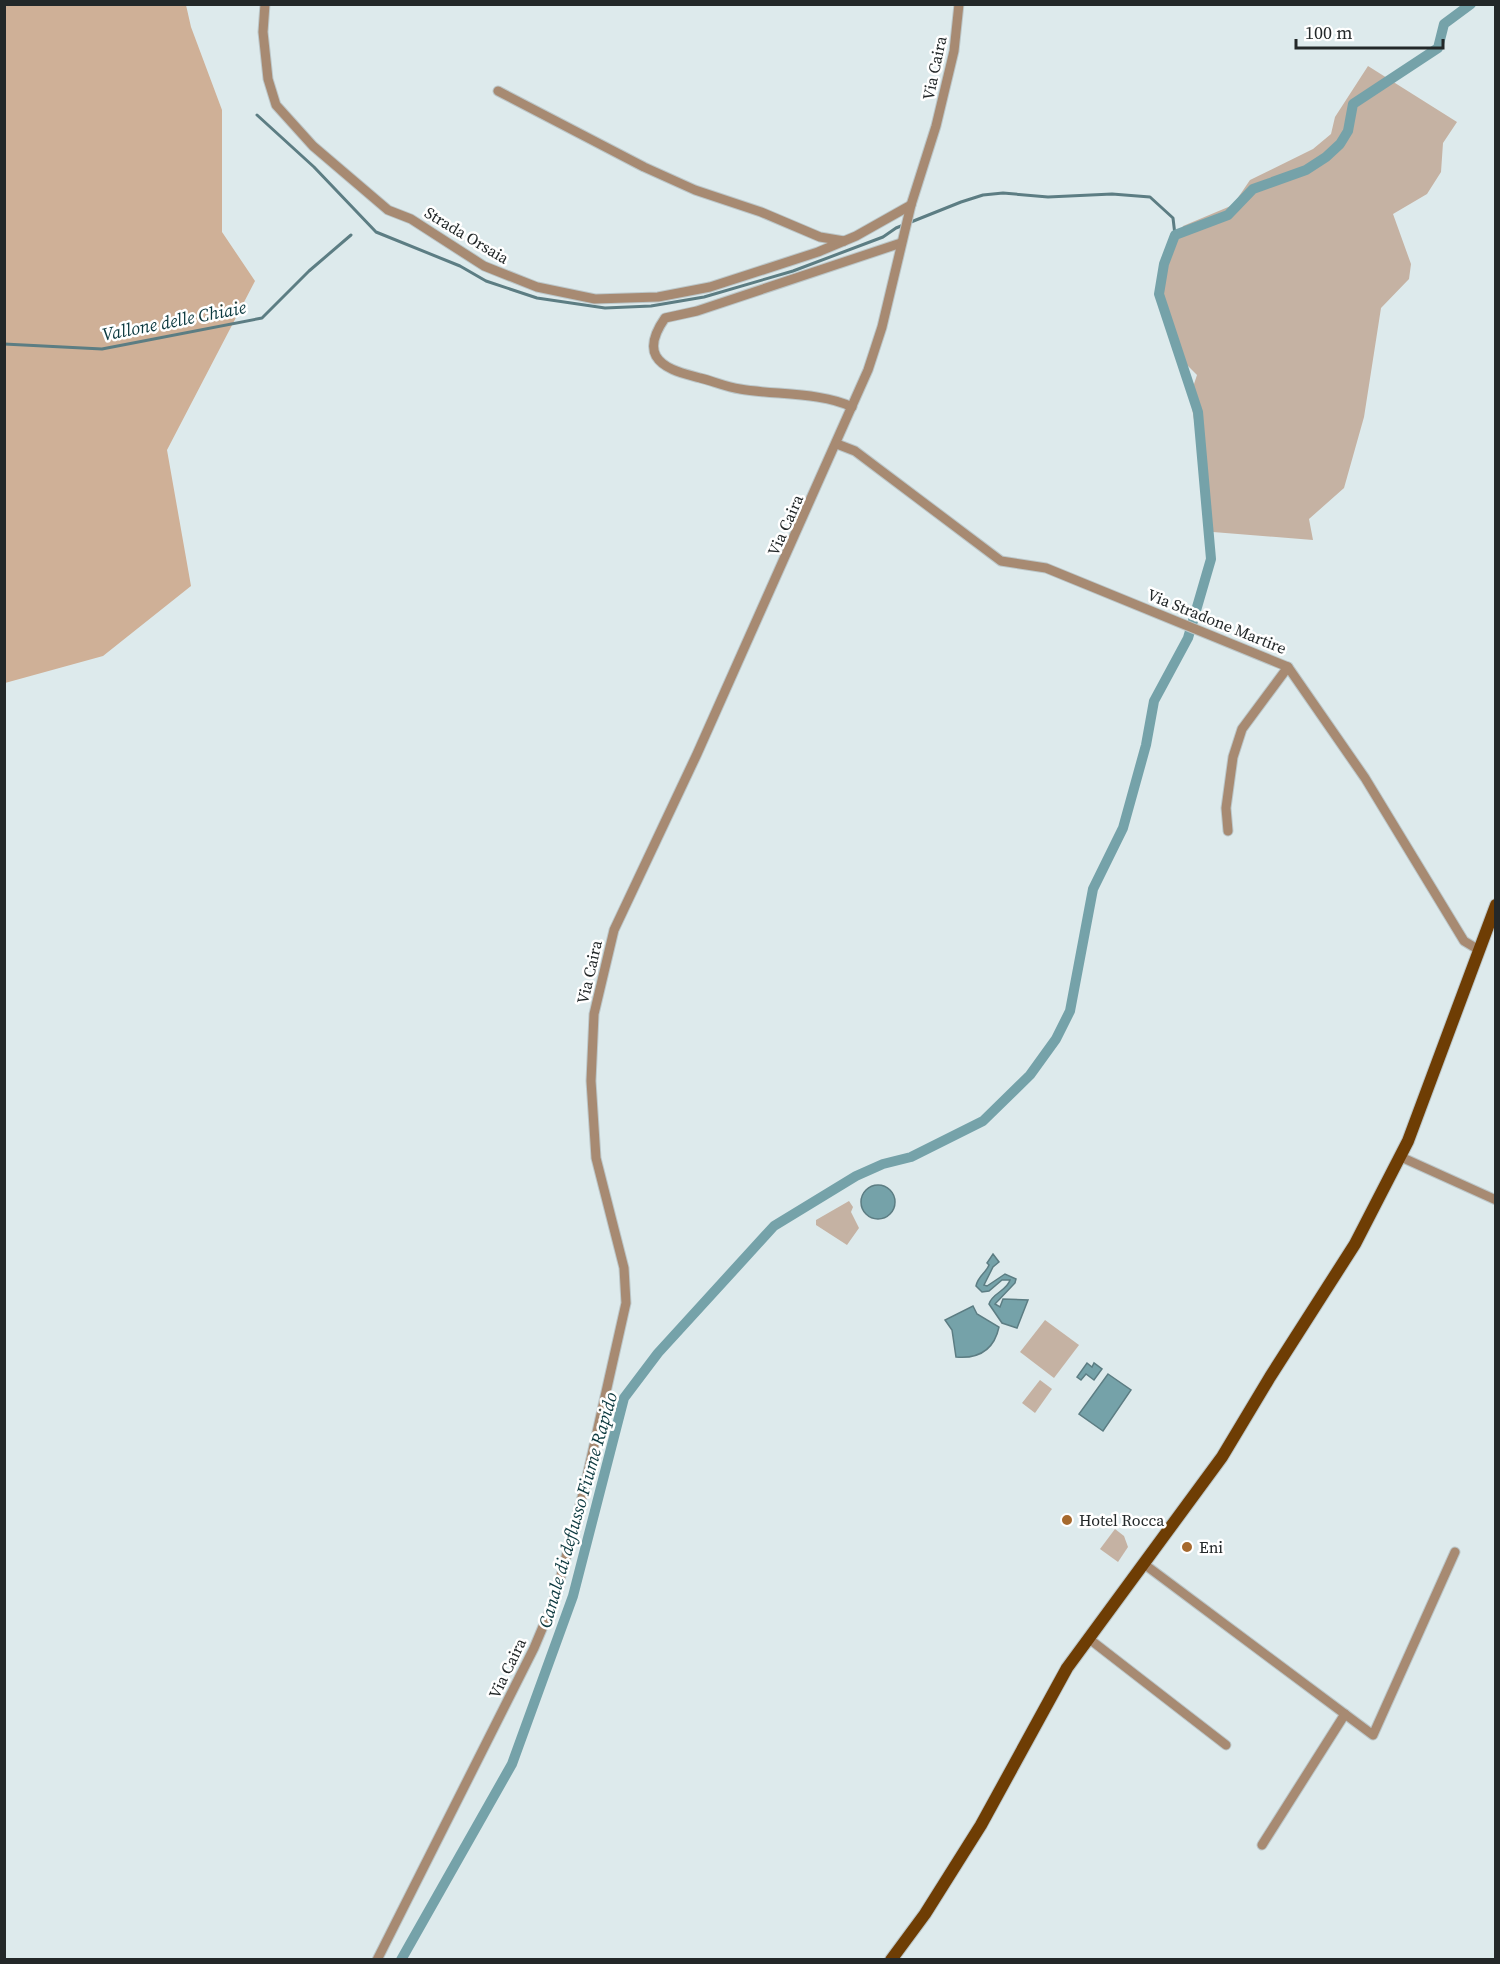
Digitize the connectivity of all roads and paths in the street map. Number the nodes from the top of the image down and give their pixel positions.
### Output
1 (265, 4) edge
2 (959, 4) edge
3 (498, 91) dead end
4 (911, 206) junction
5 (844, 241) junction
6 (902, 243) junction
7 (852, 407) junction
8 (837, 444) junction
9 (1288, 667) junction
10 (1228, 831) dead end
11 (1496, 905) edge
12 (1479, 950) junction
13 (1401, 1157) junction
14 (1496, 1200) edge
15 (1455, 1552) dead end
16 (1144, 1564) junction
17 (1088, 1638) junction
18 (1345, 1714) junction
19 (1226, 1745) dead end
20 (1262, 1845) dead end
21 (377, 1959) edge
22 (891, 1959) edge

1 - 5 street, Strada Orsaia
2 - 4 street, Via Caira
3 - 5 street
4 - 5 street, Strada Orsaia
4 - 6 street, Via Caira
6 - 7 street, Via Caira
6 - 7 street
7 - 8 street, Via Caira
8 - 9 street, Via Stradone Martire
8 - 21 street, Via Caira
9 - 10 street
9 - 12 street, Via Stradone Martire
11 - 12 main road
12 - 13 main road
13 - 14 street
13 - 16 main road
15 - 18 street
16 - 17 main road
16 - 18 street
17 - 19 street
17 - 22 main road
18 - 20 street

